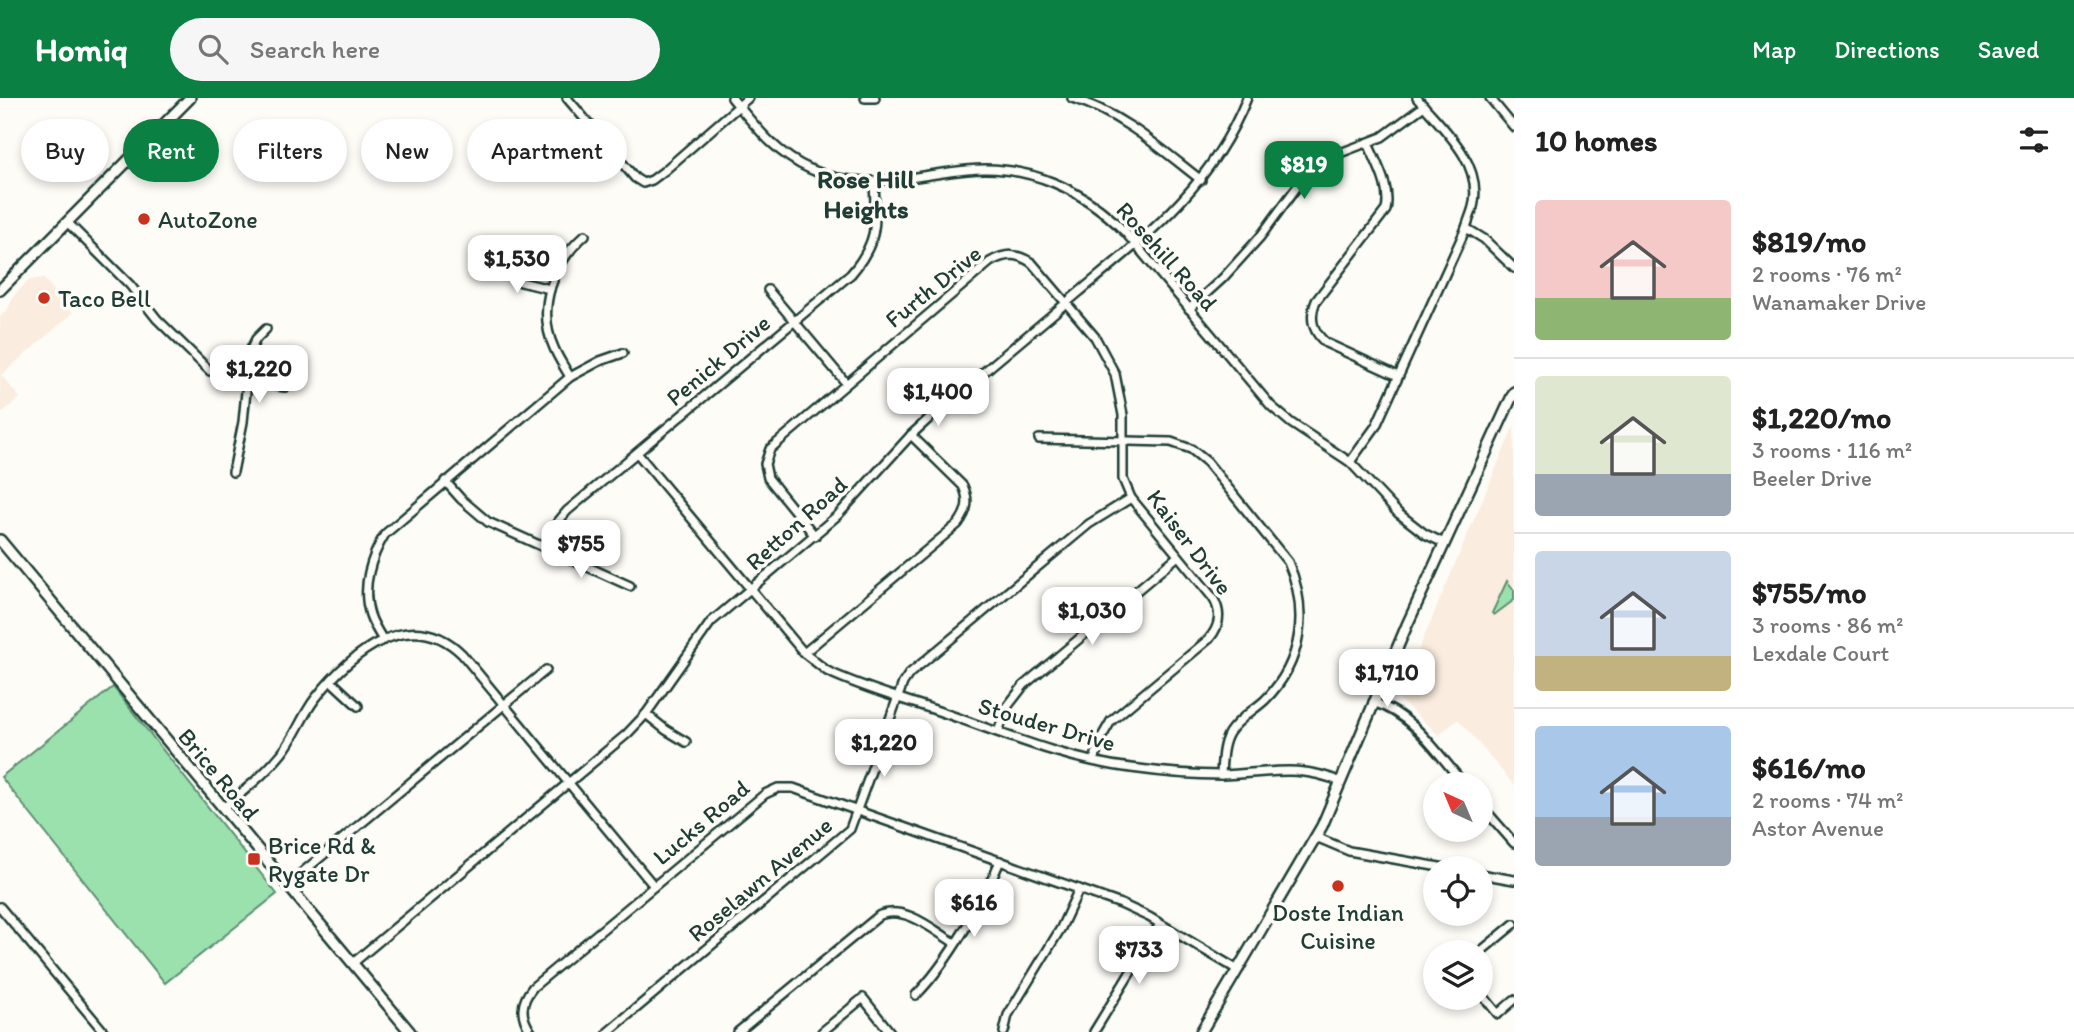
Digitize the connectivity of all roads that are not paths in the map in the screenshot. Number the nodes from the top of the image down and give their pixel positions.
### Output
1 (190, 98) edge
2 (567, 98) edge
3 (732, 98) edge
4 (748, 98) edge
5 (866, 98) edge
6 (875, 98) edge
7 (1072, 98) edge
8 (1247, 98) edge
9 (1417, 98) edge
10 (1490, 98) edge
11 (738, 106) junction
12 (1424, 106) junction
13 (1514, 127) edge
14 (1368, 144) junction
15 (1201, 180) junction
16 (874, 183) junction
17 (67, 222) junction
18 (1466, 229) junction
19 (584, 235) dead end
20 (1136, 245) junction
21 (1012, 254) joint
22 (499, 268) dead end
23 (1514, 268) edge
24 (550, 289) junction
25 (0, 290) edge
26 (768, 290) dead end
27 (1066, 303) junction
28 (1189, 309) junction
29 (795, 321) junction
30 (266, 329) dead end
31 (623, 352) dead end
32 (1398, 376) junction
33 (570, 377) junction
34 (247, 378) junction
35 (846, 383) junction
36 (285, 387) dead end
37 (1514, 392) edge
38 (911, 435) junction
39 (1039, 439) dead end
40 (1122, 441) junction
41 (637, 453) junction
42 (1350, 462) junction
43 (233, 472) dead end
44 (445, 481) junction
45 (1131, 499) junction
46 (814, 536) junction
47 (0, 540) edge
48 (1444, 543) junction
49 (544, 548) junction
50 (1178, 556) junction
51 (630, 586) dead end
52 (751, 589) junction
53 (383, 640) junction
54 (804, 653) junction
55 (546, 670) dead end
56 (331, 681) junction
57 (898, 697) junction
58 (1373, 702) junction
59 (503, 705) junction
60 (358, 706) dead end
61 (646, 714) junction
62 (998, 732) junction
63 (685, 741) dead end
64 (1094, 761) junction
65 (1454, 772) edge
66 (1221, 775) junction
67 (1341, 782) junction
68 (568, 784) junction
69 (223, 808) junction
70 (858, 811) junction
71 (1493, 819) edge
72 (1316, 837) junction
73 (1514, 843) edge
74 (1000, 861) junction
75 (1423, 864) edge
76 (1493, 876) edge
77 (1514, 880) edge
78 (287, 884) junction
79 (654, 886) junction
80 (1079, 889) junction
81 (0, 907) edge
82 (1160, 924) junction
83 (1514, 924) edge
84 (1493, 941) edge
85 (955, 943) junction
86 (353, 963) junction
87 (1238, 970) junction
88 (916, 996) dead end
89 (1514, 1000) edge
90 (1493, 1007) edge
91 (104, 1032) edge
92 (410, 1032) edge
93 (531, 1032) edge
94 (608, 1032) edge
95 (738, 1032) edge
96 (822, 1032) edge
97 (890, 1032) edge
98 (1003, 1032) edge
99 (1094, 1032) edge
100 (1201, 1032) edge

1 - 17 main road
2 - 11 street
3 - 11 street, Rosehill Road
4 - 11 street
5 - 6 street
7 - 15 street
8 - 15 street, Retton Road
9 - 12 street
10 - 13 street
11 - 16 street, Rosehill Road
12 - 14 street
12 - 18 street
14 - 28 street
14 - 32 street
15 - 20 street, Retton Road
16 - 20 street, Rosehill Road
16 - 29 street, Penick Drive
17 - 25 main road
17 - 34 street
18 - 23 street
18 - 32 street
19 - 24 street
20 - 27 street, Retton Road
20 - 28 street, Rosehill Road
21 - 27 street, Kaiser Drive
21 - 35 street, Furth Drive
22 - 24 street
24 - 33 street
26 - 29 street
27 - 38 street, Retton Road
27 - 40 street, Kaiser Drive
28 - 42 street, Rosehill Road
29 - 35 street
29 - 41 street, Penick Drive
30 - 34 street
31 - 33 street
32 - 42 street
33 - 44 street
34 - 36 street
34 - 43 street
35 - 46 street, Furth Drive
37 - 48 main road
38 - 46 street, Retton Road
38 - 54 street
39 - 40 street
40 - 45 street, Kaiser Drive
40 - 66 street
41 - 49 street, Penick Drive
41 - 52 street, Stouder Drive
42 - 48 street, Rosehill Road
44 - 49 street
44 - 53 street
45 - 50 street, Kaiser Drive
45 - 57 street, Roselawn Avenue
46 - 52 street, Retton Road
47 - 69 main road, Brice Road
48 - 58 main road
49 - 51 street
50 - 62 street
50 - 64 street, Kaiser Drive
52 - 54 street, Stouder Drive
52 - 61 street, Retton Road
53 - 56 street
53 - 59 street
54 - 57 street, Stouder Drive
55 - 59 street
56 - 60 street
56 - 69 street
57 - 62 street, Stouder Drive
57 - 70 street, Roselawn Avenue
58 - 65 street
58 - 67 main road
59 - 68 street
59 - 78 street
61 - 63 street
61 - 68 street, Retton Road
62 - 64 street, Stouder Drive
64 - 66 street, Stouder Drive
66 - 67 street, Stouder Drive
67 - 72 main road
68 - 79 street
68 - 86 street, Retton Road
69 - 78 main road, Brice Road
70 - 74 street, Lucks Road
70 - 79 street, Lucks Road
70 - 94 street, Roselawn Avenue
71 - 73 street
72 - 75 street
72 - 87 main road
74 - 80 street, Lucks Road
74 - 85 street
76 - 77 street
78 - 86 main road, Brice Road
79 - 93 street, Lucks Road
80 - 82 street, Lucks Road
80 - 98 street
81 - 91 street
82 - 87 street, Lucks Road
82 - 99 street
83 - 84 street
85 - 88 street
85 - 95 street
86 - 92 main road, Brice Road
87 - 100 main road
89 - 90 street
96 - 97 street

